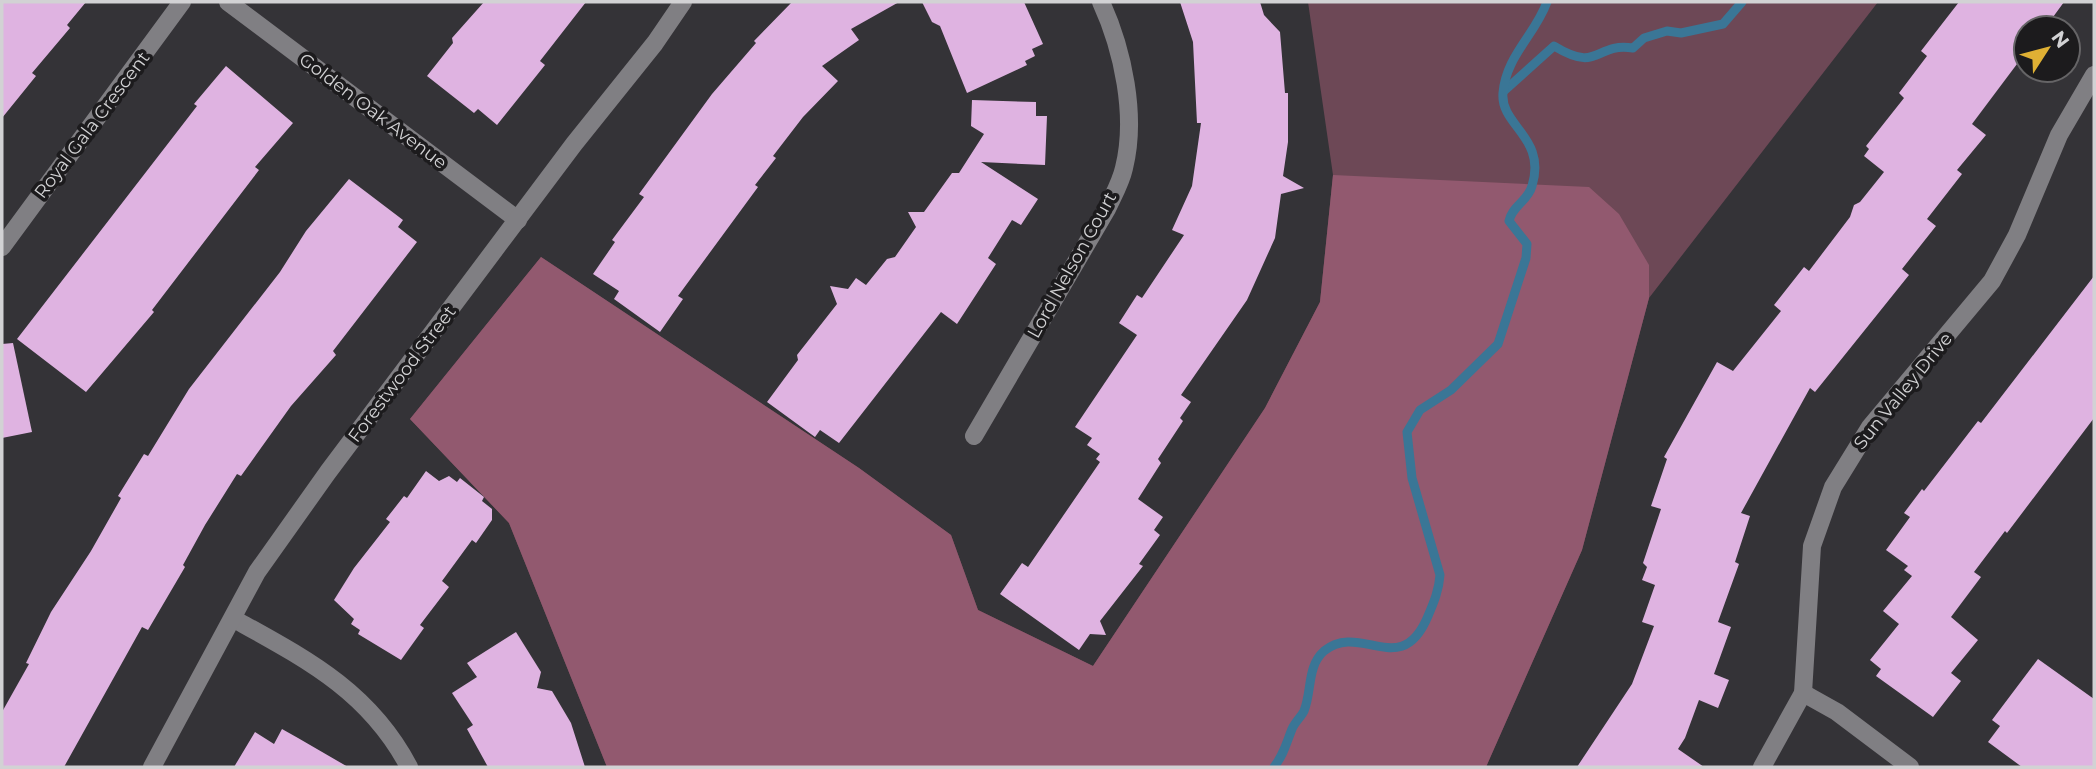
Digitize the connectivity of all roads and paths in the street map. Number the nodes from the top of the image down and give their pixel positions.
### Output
1 (181, 2) edge
2 (228, 2) edge
3 (682, 2) edge
4 (1101, 2) edge
5 (2094, 75) edge
6 (518, 220) junction
7 (2, 247) edge
8 (974, 436) dead end
9 (234, 619) junction
10 (1803, 693) junction
11 (152, 767) edge
12 (409, 767) edge
13 (1762, 767) edge
14 (1910, 767) edge

1 - 7 street, Royal Gala Crescent
2 - 6 street, Golden Oak Avenue
3 - 6 street, Forestwood Street
4 - 8 street, Lord Nelson Court
5 - 10 street, Sun Valley Drive
6 - 9 street, Forestwood Street
9 - 11 street, Forestwood Street
9 - 12 street
10 - 13 street, Sun Valley Drive
10 - 14 street

